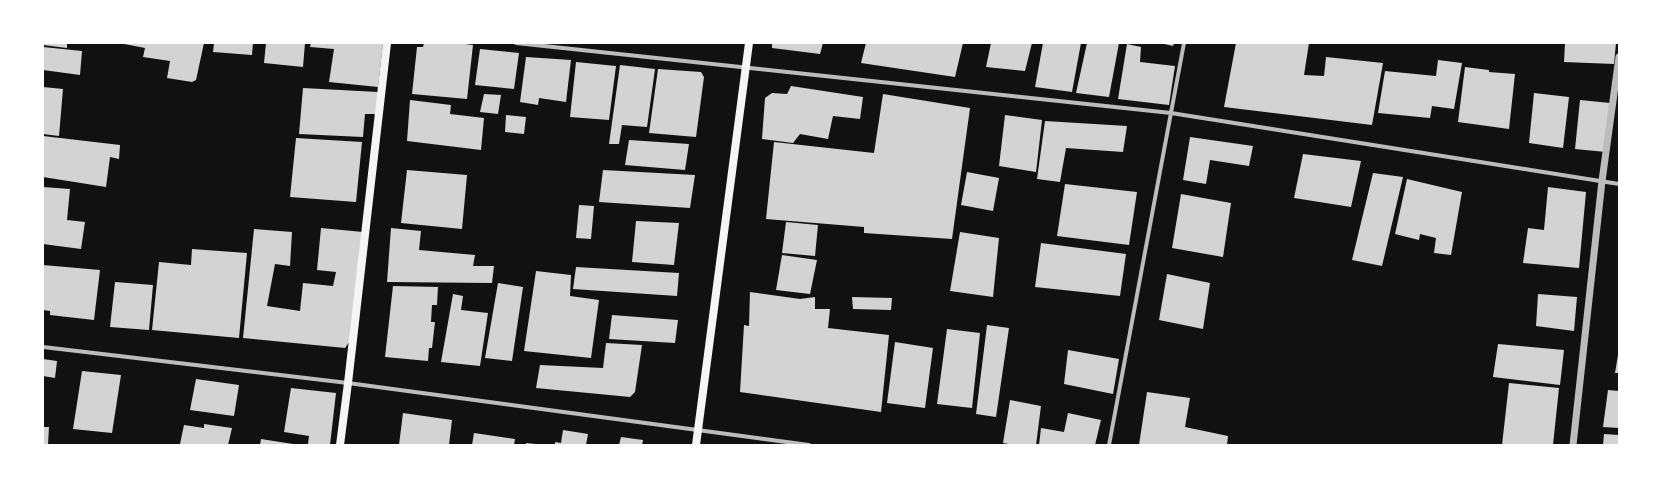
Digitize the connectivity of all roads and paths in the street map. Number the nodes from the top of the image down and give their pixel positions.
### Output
1 (387, 43) edge
2 (516, 43) edge
3 (749, 43) edge
4 (1184, 43) edge
5 (1619, 57) edge
6 (745, 68) junction
7 (1171, 113) junction
8 (1602, 181) junction
9 (1619, 184) edge
10 (43, 346) edge
11 (348, 383) junction
12 (698, 430) junction
13 (340, 445) edge
14 (696, 445) edge
15 (809, 445) edge
16 (1109, 445) edge
17 (1573, 445) edge

1 - 11 main road
2 - 6 street
3 - 6 main road
4 - 7 street
5 - 8 street
6 - 7 street
6 - 12 main road
7 - 8 street
7 - 16 street
8 - 9 street
8 - 17 street
10 - 11 street
11 - 12 street
11 - 13 main road
12 - 14 main road
12 - 15 street

